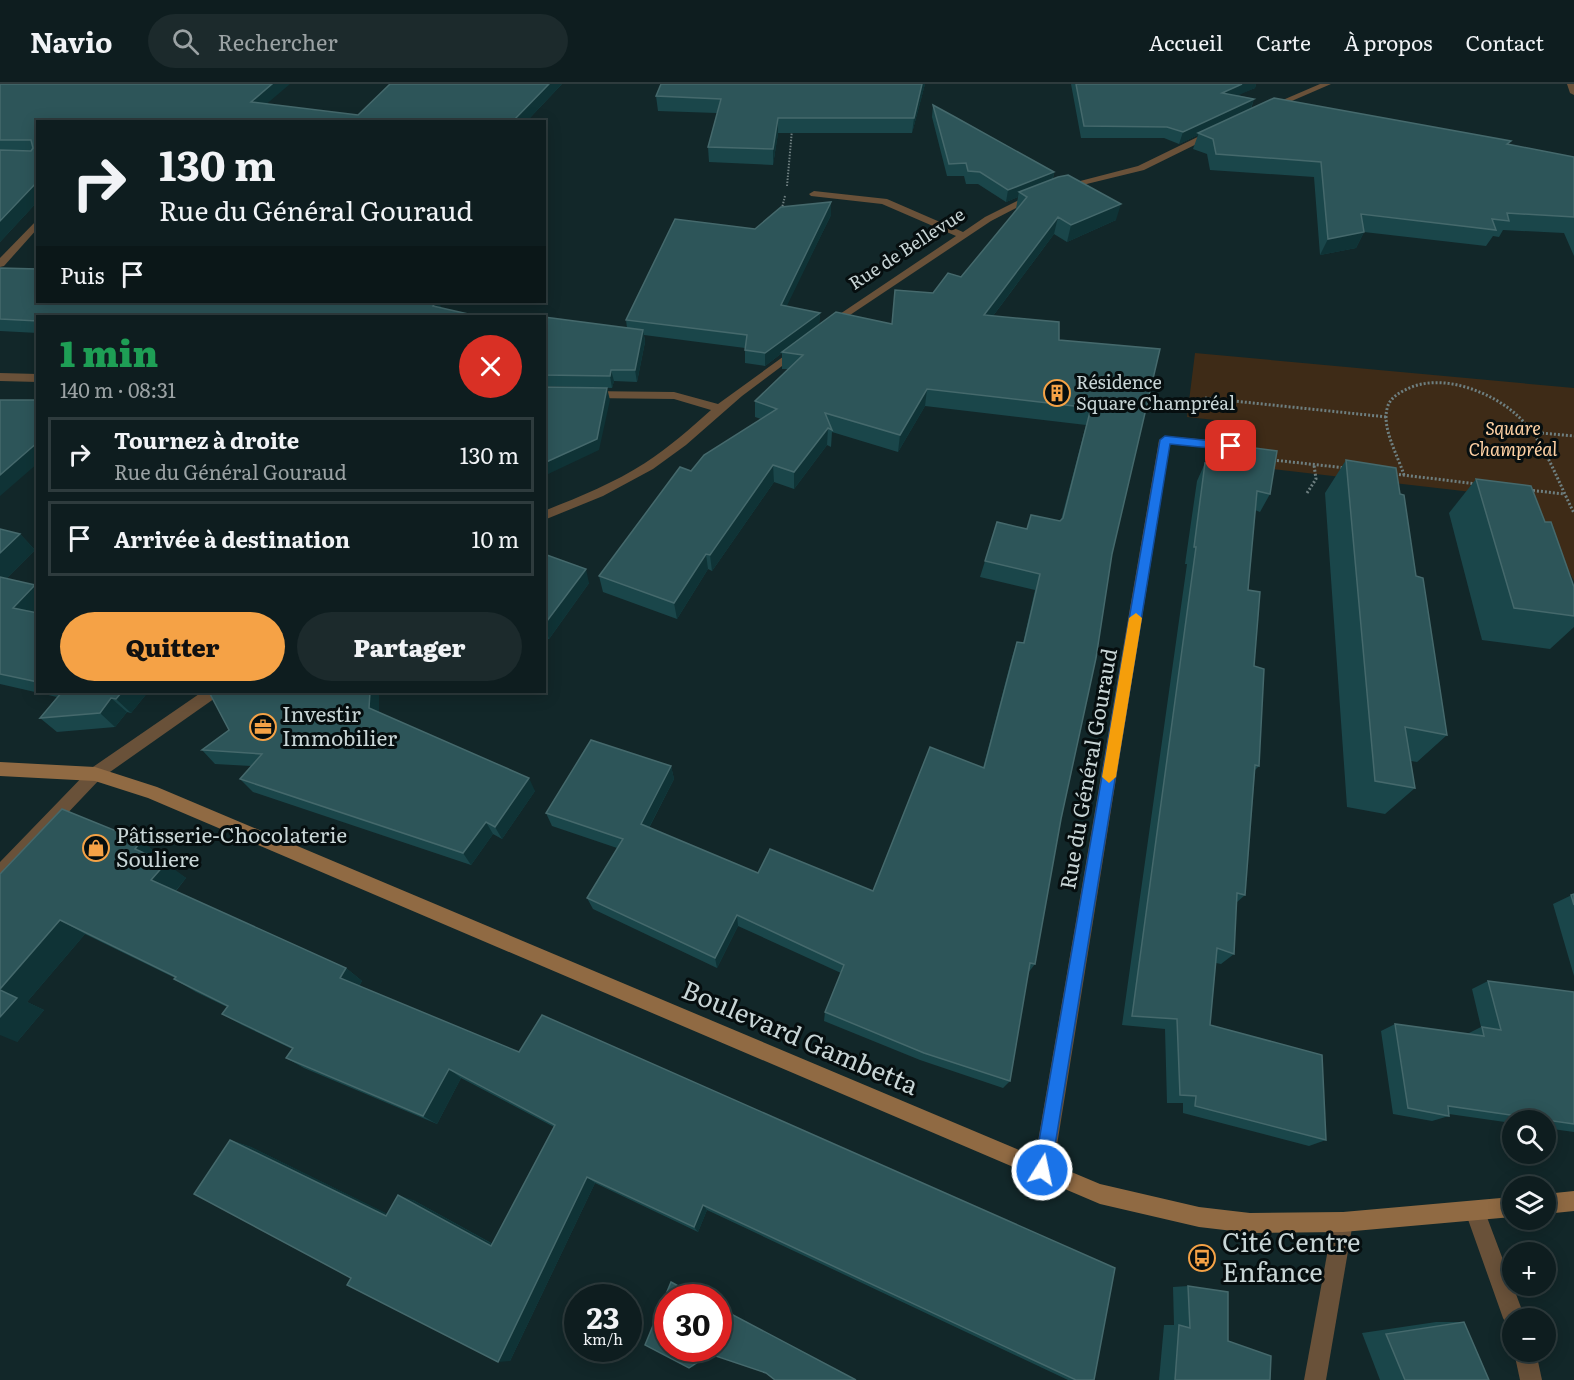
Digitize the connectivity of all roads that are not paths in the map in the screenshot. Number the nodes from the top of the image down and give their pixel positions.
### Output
1 (1327, 84) edge
2 (1571, 84) edge
3 (1574, 93) edge
4 (1259, 111) edge
5 (1227, 125) edge
6 (814, 194) dead end
7 (36, 224) edge
8 (965, 236) junction
9 (0, 264) edge
10 (0, 377) edge
11 (36, 378) edge
12 (580, 393) edge
13 (720, 410) junction
14 (1231, 446) edge
15 (546, 515) edge
16 (212, 693) edge
17 (0, 769) edge
18 (95, 774) junction
19 (0, 873) edge
20 (1042, 1170) junction
21 (1574, 1201) edge
22 (1556, 1203) edge
23 (1502, 1208) edge
24 (1475, 1210) junction
25 (1343, 1222) junction
26 (1511, 1308) edge
27 (1527, 1362) edge
28 (1315, 1380) edge
29 (1531, 1380) edge

1 - 4 street
2 - 3 street
5 - 8 street, Rue de Bellevue
6 - 8 street
7 - 9 street
8 - 13 street, Rue de Bellevue
10 - 11 street
12 - 13 street
13 - 15 street, Rue de Bellevue
14 - 20 street, Rue du Général Gouraud
16 - 18 street
17 - 18 main road
18 - 19 street
18 - 20 main road, Boulevard Gambetta
20 - 25 main road, Boulevard Gambetta
21 - 22 main road
23 - 24 main road, Boulevard Gambetta
24 - 25 main road, Boulevard Gambetta
24 - 26 street
25 - 28 street
27 - 29 street

